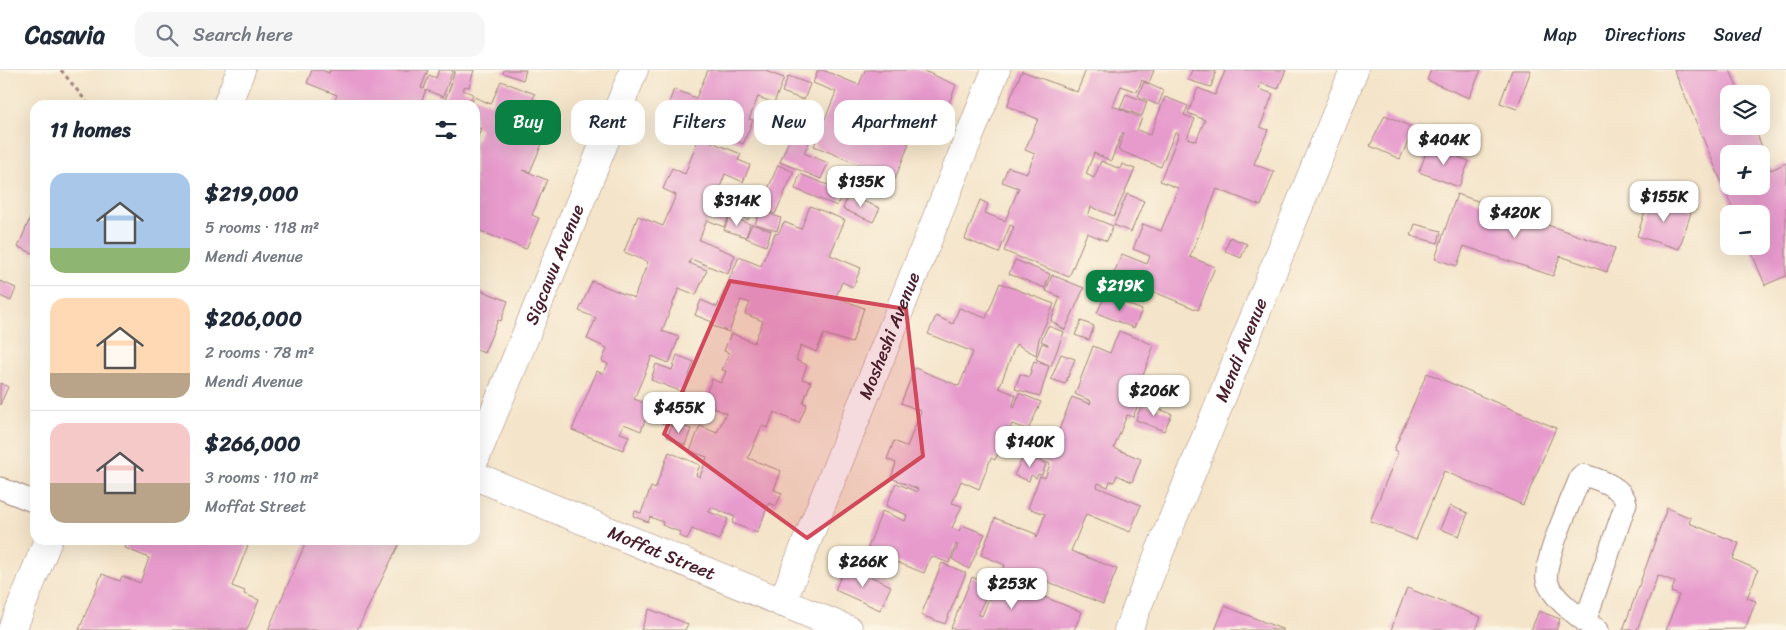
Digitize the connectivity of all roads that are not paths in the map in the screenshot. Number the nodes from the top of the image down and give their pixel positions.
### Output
1 (241, 70) edge
2 (634, 70) edge
3 (996, 70) edge
4 (1354, 70) edge
5 (229, 100) edge
6 (480, 447) edge
7 (480, 478) edge
8 (0, 488) edge
9 (30, 500) edge
10 (46, 545) edge
11 (782, 603) junction
12 (1592, 626) edge
13 (12, 630) edge
14 (849, 630) edge
15 (1128, 630) edge

1 - 5 street
2 - 6 street, Sigcawu Avenue
3 - 11 street, Mosheshi Avenue
4 - 15 street, Mendi Avenue
7 - 11 street, Moffat Street
8 - 9 lane
10 - 13 street
11 - 14 street, Moffat Street
12 - 12 lane

